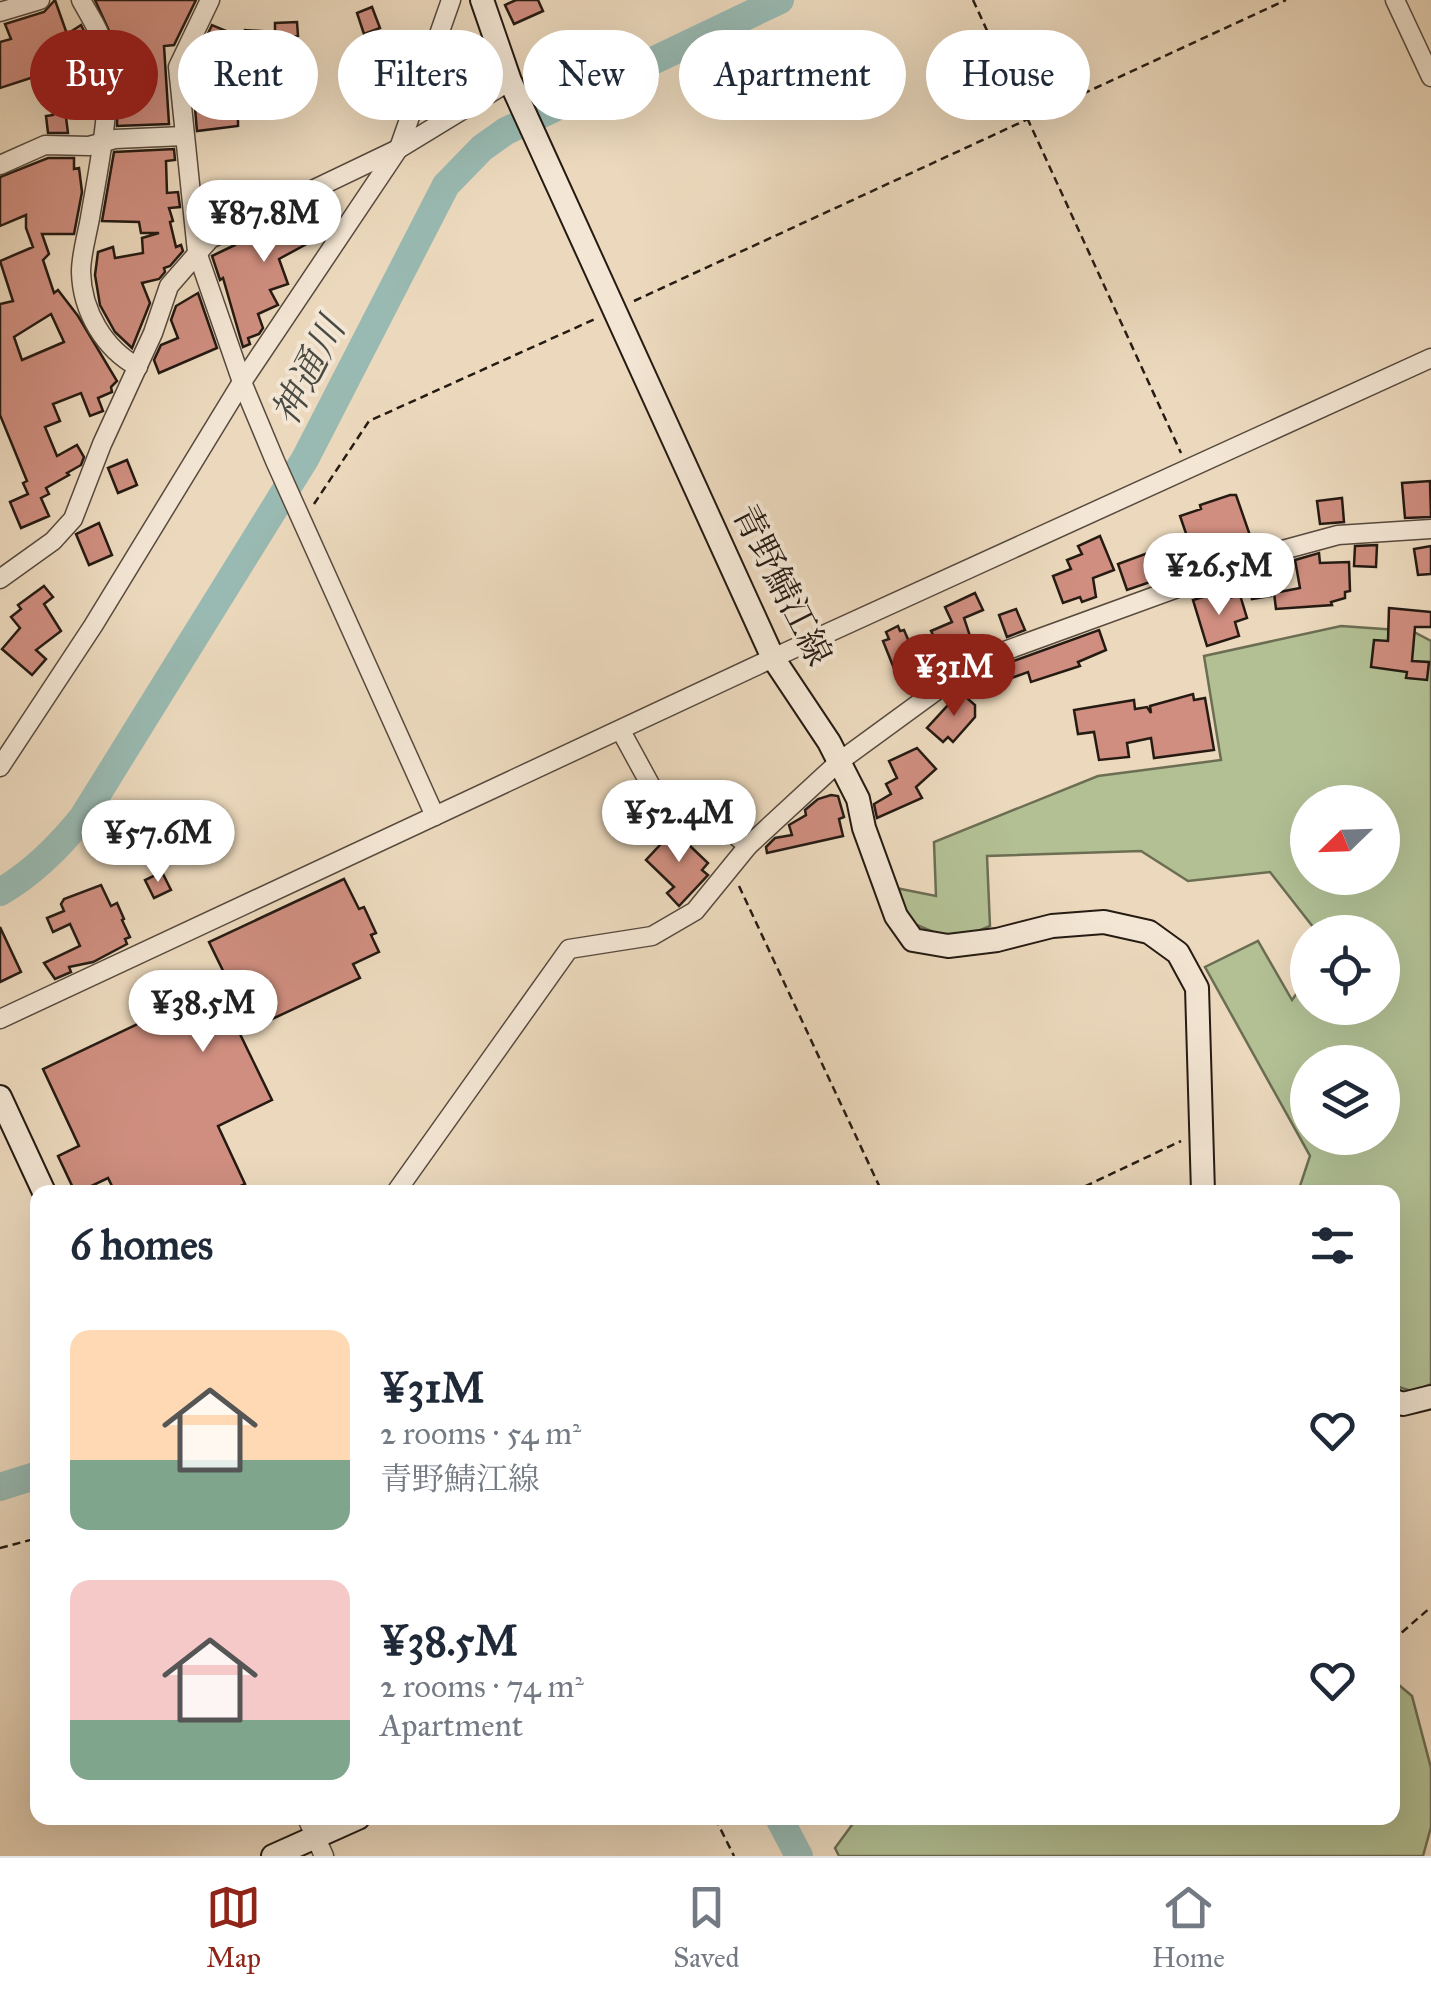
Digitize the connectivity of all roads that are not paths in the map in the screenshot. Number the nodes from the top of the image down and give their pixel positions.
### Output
1 (40, 0) edge
2 (81, 0) edge
3 (210, 0) edge
4 (451, 0) edge
5 (482, 0) edge
6 (1394, 0) edge
7 (0, 12) edge
8 (1431, 77) edge
9 (512, 86) junction
10 (184, 136) junction
11 (102, 143) junction
12 (399, 148) junction
13 (0, 164) edge
14 (198, 252) junction
15 (1431, 358) edge
16 (138, 366) junction
17 (242, 382) junction
18 (1431, 529) edge
19 (0, 579) edge
20 (772, 658) junction
21 (622, 731) junction
22 (840, 761) junction
23 (0, 767) edge
24 (434, 816) junction
25 (748, 846) junction
26 (0, 1019) edge
27 (0, 1098) edge
28 (41, 1185) edge
29 (401, 1185) edge
30 (1204, 1185) edge
31 (1431, 1398) edge
32 (1400, 1403) edge
33 (342, 1825) edge
34 (315, 1837) edge
35 (274, 1856) edge

1 - 7 street
2 - 11 street
3 - 10 street
4 - 12 street
5 - 9 main road, 青野鯖江線
6 - 8 street
9 - 12 street
9 - 20 main road, 青野鯖江線
10 - 11 street
10 - 14 street
11 - 13 street
11 - 16 street
12 - 14 street
12 - 17 street
14 - 16 street
14 - 17 street
15 - 20 street
16 - 19 street
17 - 23 street
17 - 24 street
18 - 22 street
20 - 21 street
20 - 22 main road, 青野鯖江線
21 - 24 street
21 - 25 street
22 - 25 street
22 - 30 main road, 青野鯖江線
24 - 26 street
25 - 29 street
27 - 28 main road
31 - 32 main road
33 - 34 main road
34 - 35 main road

